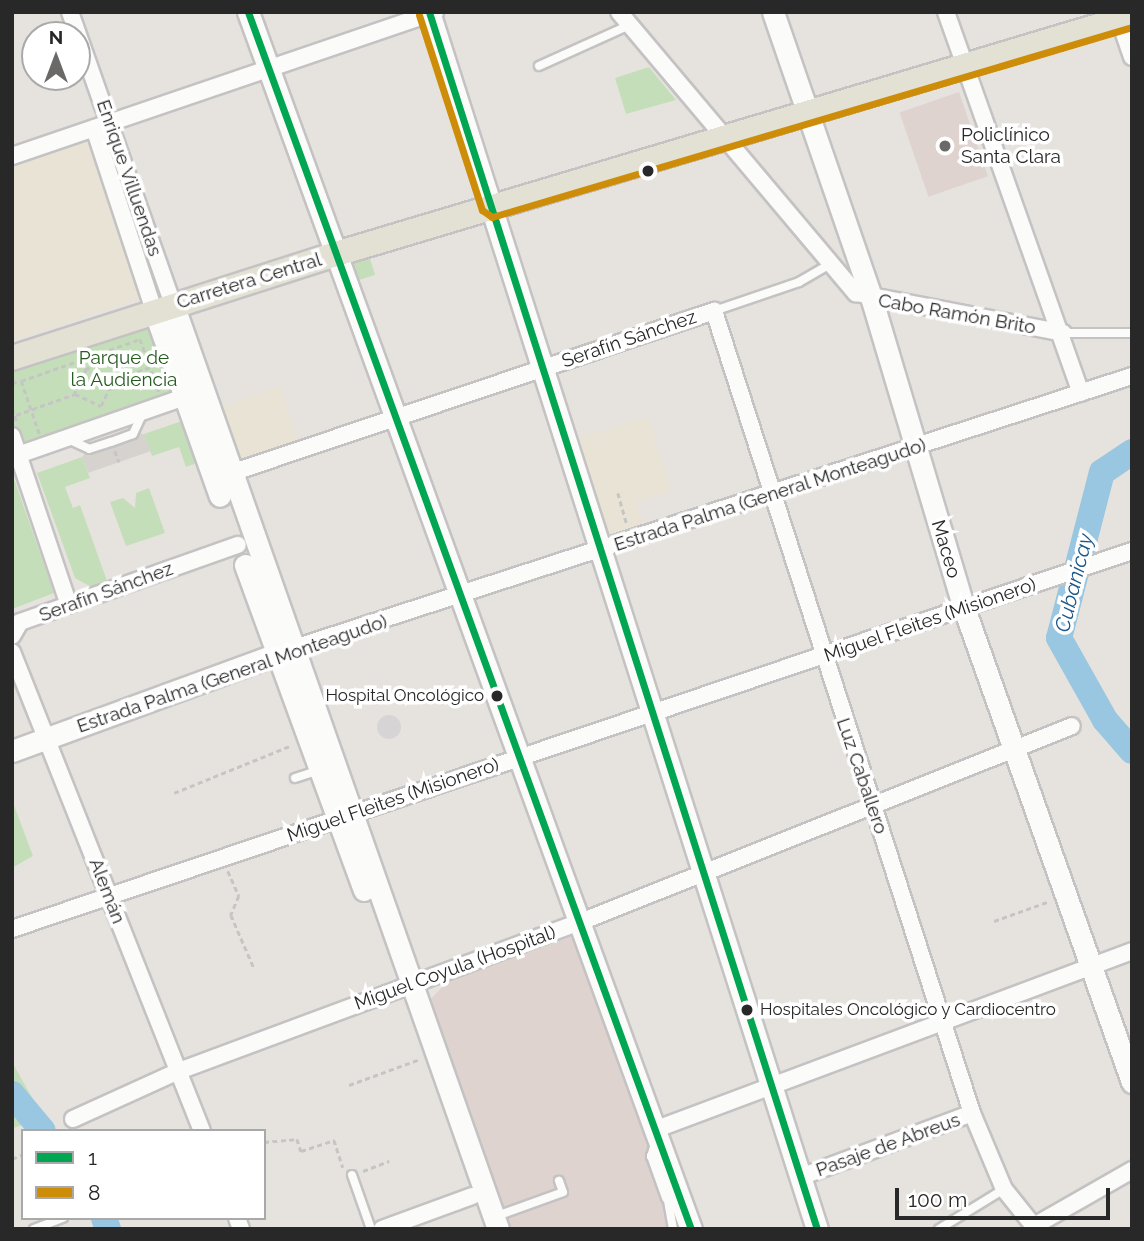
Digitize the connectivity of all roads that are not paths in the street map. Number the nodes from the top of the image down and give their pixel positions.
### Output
1 (70, 12) edge
2 (248, 12) edge
3 (773, 12) edge
4 (946, 12) edge
5 (431, 13) edge
6 (1122, 16) edge
7 (624, 19) edge
8 (1132, 57) edge
9 (539, 66) dead end
10 (965, 66) junction
11 (269, 69) junction
12 (807, 113) junction
13 (102, 125) junction
14 (727, 137) junction
15 (12, 156) edge
16 (492, 207) junction
17 (336, 254) junction
18 (828, 265) junction
19 (872, 300) junction
20 (163, 307) junction
21 (714, 311) junction
22 (1063, 333) junction
23 (1132, 333) edge
24 (544, 368) junction
25 (17, 369) edge
26 (1132, 376) edge
27 (1081, 393) junction
28 (176, 395) junction
29 (397, 417) junction
30 (17, 435) edge
31 (915, 447) junction
32 (18, 454) junction
33 (228, 474) junction
34 (770, 496) junction
35 (238, 545) junction
36 (602, 551) junction
37 (1132, 551) edge
38 (463, 596) junction
39 (69, 605) junction
40 (964, 608) junction
41 (13, 628) edge
42 (12, 652) edge
43 (284, 652) junction
44 (822, 658) junction
45 (654, 712) junction
46 (1072, 726) dead end
47 (48, 738) junction
48 (1017, 748) junction
49 (12, 751) edge
50 (522, 757) junction
51 (319, 770) junction
52 (295, 778) dead end
53 (873, 803) junction
54 (344, 817) junction
55 (705, 870) junction
56 (109, 896) junction
57 (583, 921) junction
58 (12, 929) edge
59 (1132, 951) edge
60 (1094, 965) junction
61 (406, 986) junction
62 (940, 1020) junction
63 (178, 1071) junction
64 (1132, 1082) edge
65 (773, 1083) junction
66 (972, 1113) junction
67 (74, 1119) dead end
68 (201, 1129) edge
69 (656, 1134) junction
70 (1132, 1170) edge
71 (352, 1175) road end
72 (803, 1176) junction
73 (559, 1181) dead end
74 (1004, 1189) junction
75 (670, 1191) junction
76 (472, 1196) junction
77 (58, 1220) edge
78 (492, 1225) edge
79 (1035, 1228) edge
80 (34, 1229) edge
81 (371, 1229) edge
82 (382, 1229) edge
83 (673, 1229) edge
84 (691, 1229) edge
85 (817, 1229) edge
86 (939, 1229) edge

1 - 13 street, Enrique Villuendas
2 - 11 main road
3 - 12 main road, Maceo
4 - 10 street
5 - 11 street
5 - 16 main road
6 - 8 street
6 - 10 main road, Carretera Central
7 - 9 lane
7 - 14 street, Cabo Ramón Brito
10 - 12 main road, Carretera Central
10 - 22 street
11 - 13 street
11 - 17 main road
12 - 14 main road, Carretera Central
12 - 19 main road, Maceo
13 - 15 street
13 - 20 street, Enrique Villuendas
14 - 16 main road, Carretera Central
14 - 18 street, Cabo Ramón Brito
16 - 17 main road, Carretera Central
16 - 24 main road
17 - 20 main road, Carretera Central
17 - 29 main road
18 - 19 street, Cabo Ramón Brito
18 - 21 lane, Serafín Sánchez
19 - 22 street, Cabo Ramón Brito
19 - 31 main road, Maceo
20 - 25 main road, Carretera Central
20 - 28 main road
20 - 33 main road
21 - 24 street, Serafín Sánchez
21 - 34 street, Luz Caballero
22 - 23 lane, Cabo Ramón Brito
22 - 27 street
24 - 29 street, Serafín Sánchez
24 - 36 main road
26 - 27 street, Estrada Palma (General Monteagudo)
27 - 31 street, Estrada Palma (General Monteagudo)
28 - 32 street
28 - 35 main road
29 - 33 street, Serafín Sánchez
29 - 38 main road
30 - 32 street
31 - 34 street, Estrada Palma (General Monteagudo)
31 - 40 main road, Maceo
32 - 39 street
33 - 43 main road
34 - 36 street, Estrada Palma (General Monteagudo)
34 - 44 street, Luz Caballero
35 - 39 street, Serafín Sánchez
35 - 43 main road
36 - 38 street, Estrada Palma (General Monteagudo)
36 - 45 main road
37 - 40 street, Miguel Fleites (Misionero)
38 - 43 street, Estrada Palma (General Monteagudo)
38 - 50 main road
39 - 41 street, Serafín Sánchez
40 - 44 street, Miguel Fleites (Misionero)
40 - 48 main road, Maceo
42 - 47 street, Alemán
43 - 47 main road, Estrada Palma (General Monteagudo)
43 - 51 main road
43 - 54 main road
44 - 45 street, Miguel Fleites (Misionero)
44 - 53 street, Luz Caballero
45 - 50 street, Miguel Fleites (Misionero)
45 - 55 main road
46 - 48 street, Miguel Coyula (Hospital)
47 - 49 main road, Estrada Palma (General Monteagudo)
47 - 56 street, Alemán
48 - 53 street, Miguel Coyula (Hospital)
48 - 60 main road, Maceo
50 - 54 street, Miguel Fleites (Misionero)
50 - 57 main road
51 - 52 lane
51 - 54 main road
53 - 55 street, Miguel Coyula (Hospital)
53 - 62 street, Luz Caballero
54 - 56 street, Miguel Fleites (Misionero)
54 - 61 main road
55 - 57 street, Miguel Coyula (Hospital)
55 - 65 main road
56 - 58 street, Miguel Fleites (Misionero)
56 - 63 street, Alemán
57 - 61 street, Miguel Coyula (Hospital)
57 - 69 main road
59 - 60 street
60 - 62 street
60 - 64 main road, Maceo
61 - 63 street, Miguel Coyula (Hospital)
61 - 76 main road
61 - 78 main road
62 - 65 street
62 - 66 street, Luz Caballero
63 - 67 street, Miguel Coyula (Hospital)
63 - 68 street, Alemán
65 - 69 street
65 - 72 main road
66 - 72 street, Pasaje de Abreus
66 - 74 street, Luz Caballero
69 - 75 main road
70 - 79 street
71 - 81 lane
72 - 85 main road
73 - 78 lane
74 - 79 street, Luz Caballero
74 - 86 lane
75 - 83 lane
75 - 84 main road
76 - 78 main road
76 - 82 street
77 - 80 lane

